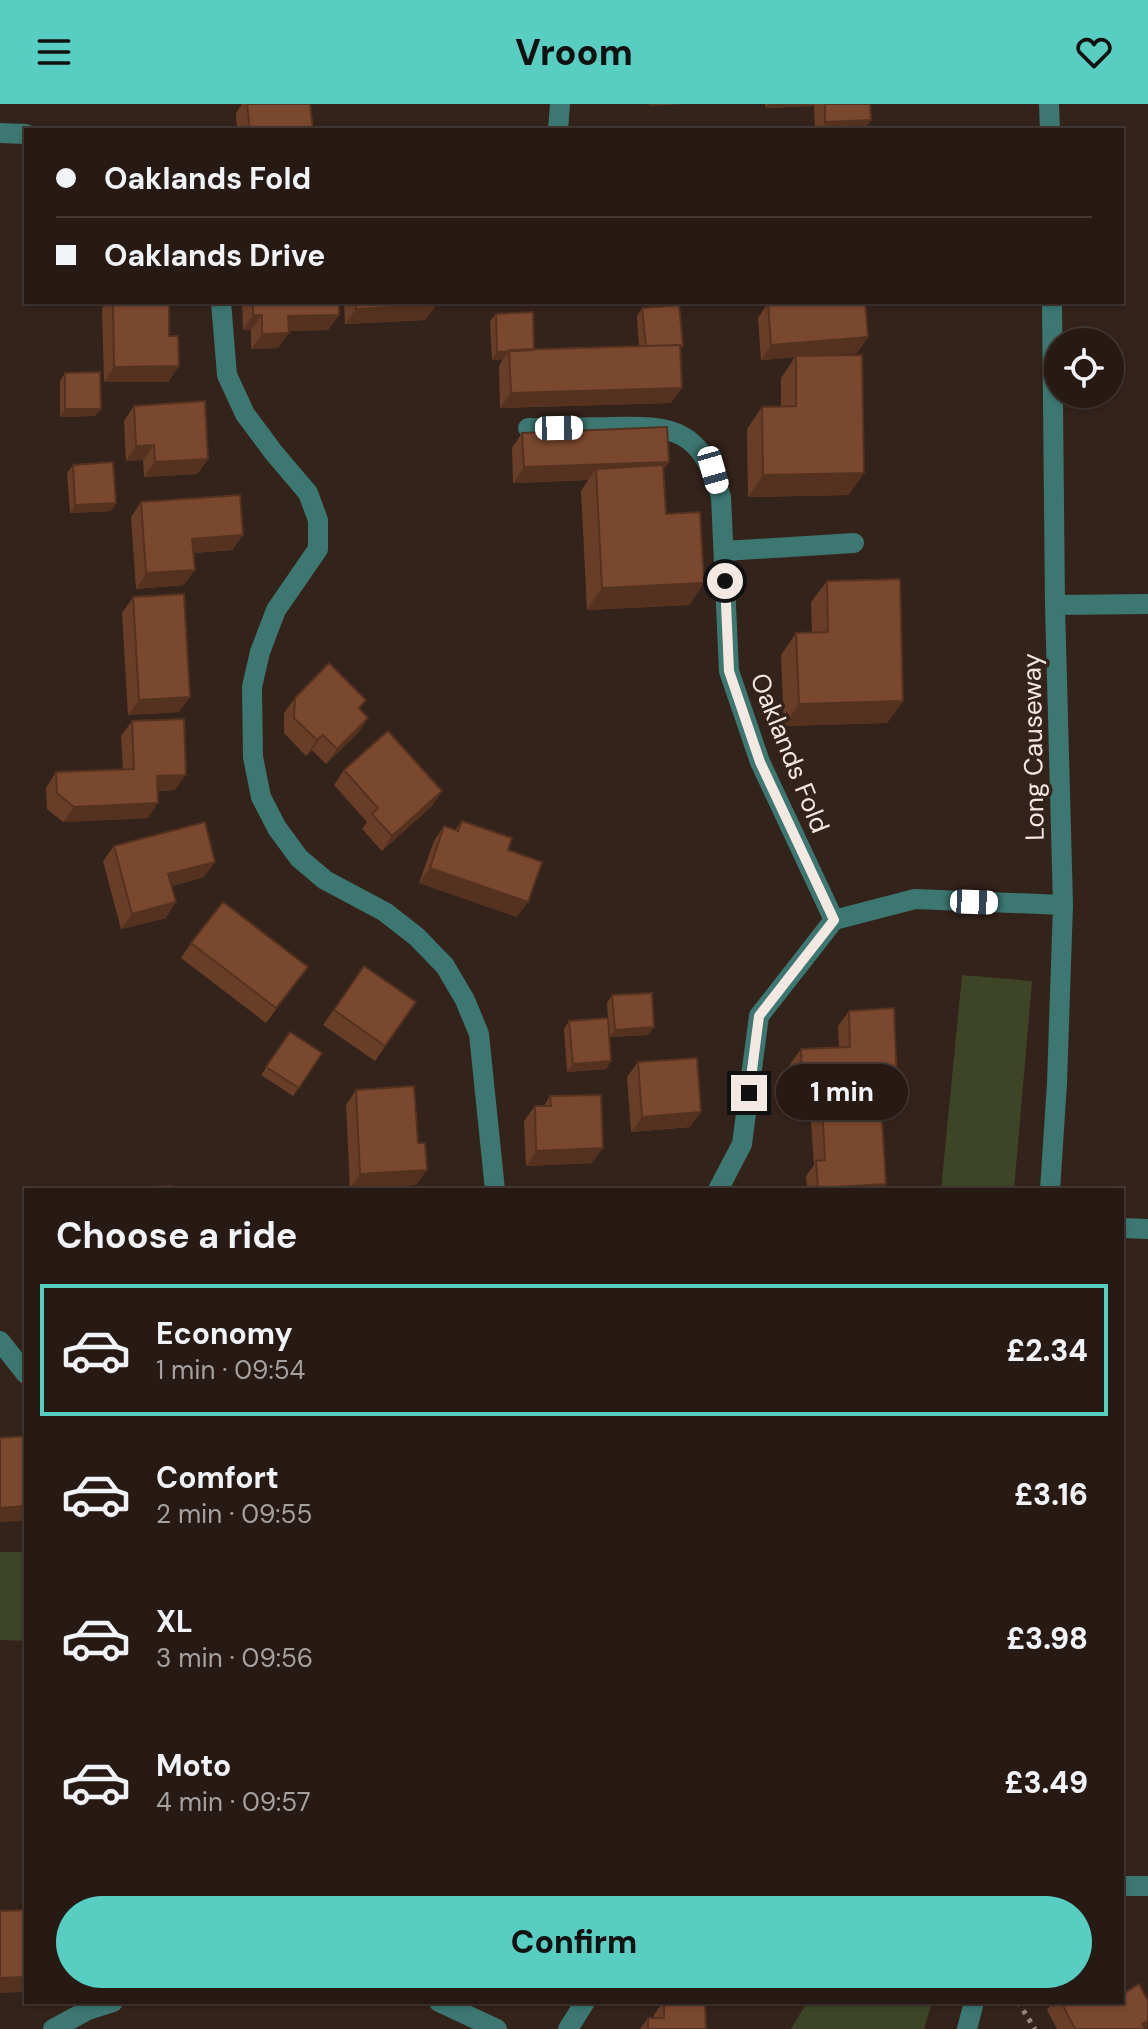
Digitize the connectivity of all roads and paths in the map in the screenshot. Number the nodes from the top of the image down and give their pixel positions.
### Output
1 (560, 104) edge
2 (1049, 104) edge
3 (558, 128) edge
4 (1050, 128) edge
5 (0, 133) edge
6 (24, 134) edge
7 (221, 304) edge
8 (1052, 304) edge
9 (528, 428) dead end
10 (854, 543) dead end
11 (724, 551) junction
12 (1148, 604) edge
13 (1055, 605) junction
14 (1063, 905) junction
15 (834, 920) junction
16 (495, 1188) edge
17 (719, 1188) edge
18 (1050, 1188) edge
19 (1124, 1228) edge
20 (1148, 1229) edge
21 (0, 1341) edge
22 (24, 1371) edge
23 (1124, 1886) edge
24 (1148, 1886) edge
25 (107, 2004) edge
26 (443, 2004) edge
27 (584, 2004) edge
28 (973, 2004) edge
29 (1019, 2004) edge
30 (53, 2029) edge
31 (497, 2029) edge
32 (568, 2029) edge
33 (967, 2029) edge
34 (1035, 2029) edge

1 - 3 street
2 - 4 street
5 - 6 street
7 - 16 street
8 - 13 street, Long Causeway
9 - 11 street, Oaklands Fold
10 - 11 street
11 - 15 street, Oaklands Fold
12 - 13 street
13 - 14 street, Long Causeway
14 - 15 street
14 - 18 street, Long Causeway
15 - 17 street
19 - 20 street
21 - 22 street
23 - 24 street
25 - 30 street
26 - 31 street
27 - 32 street
28 - 33 street
29 - 34 path

